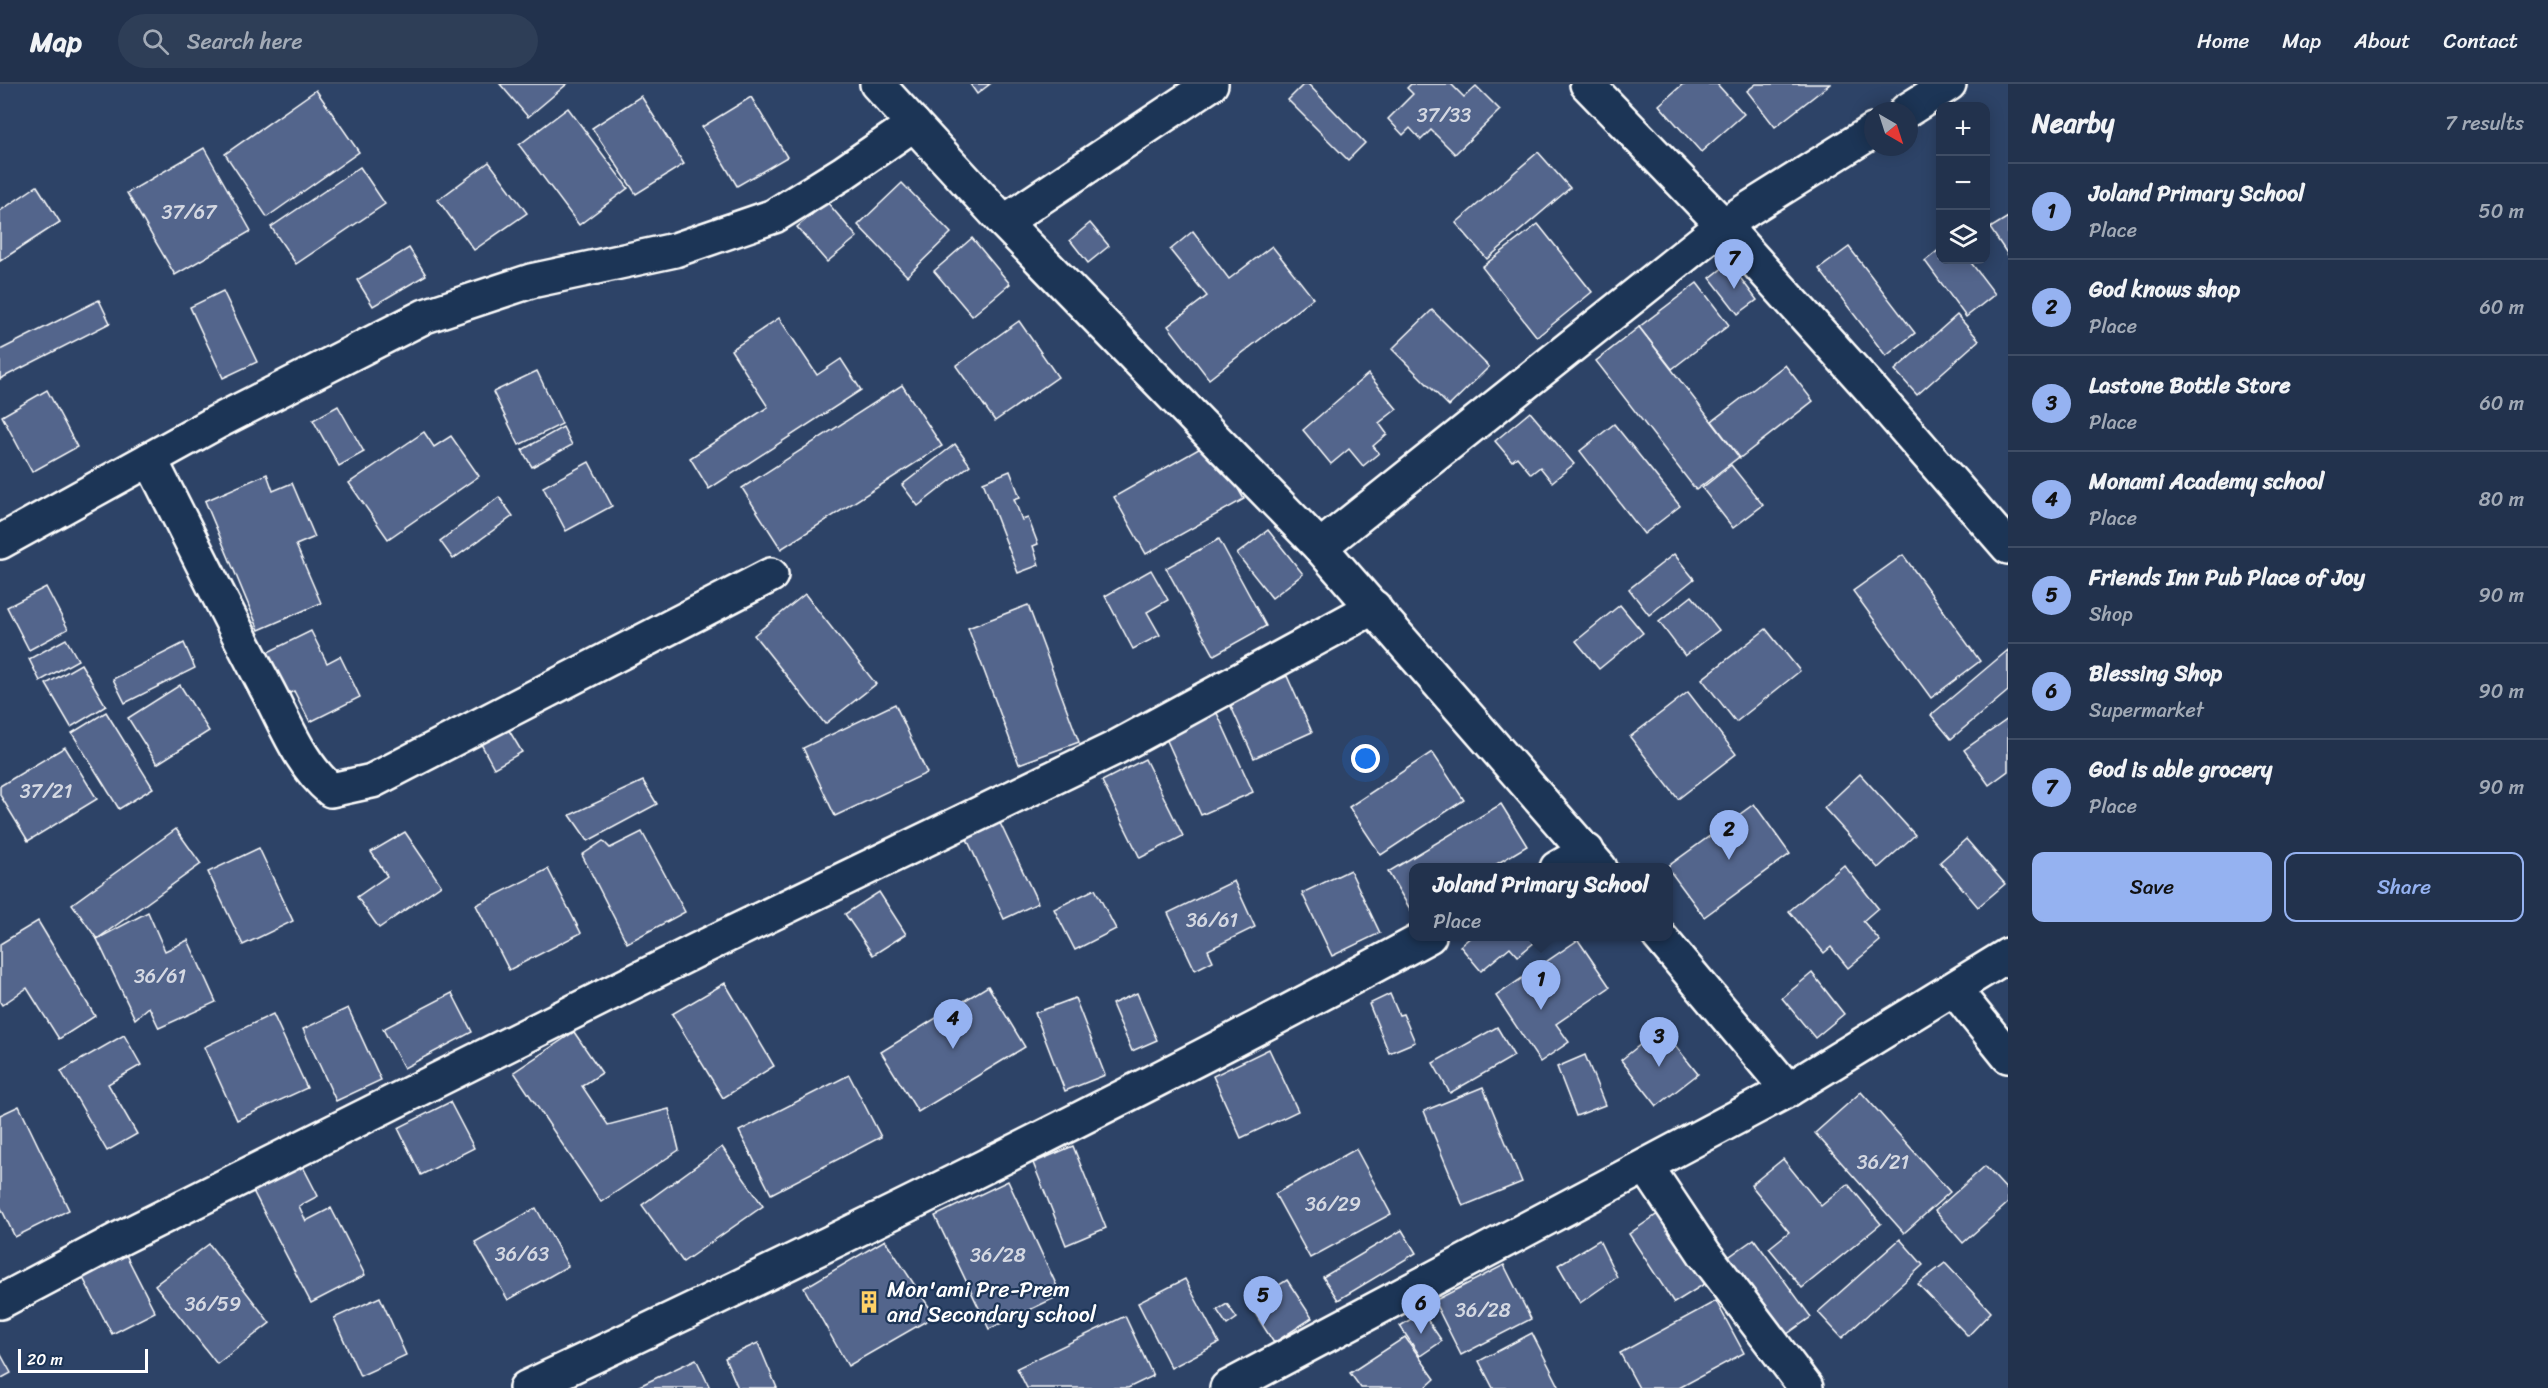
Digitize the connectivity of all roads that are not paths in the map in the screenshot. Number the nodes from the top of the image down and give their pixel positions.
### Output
1 (877, 84) edge
2 (1211, 84) edge
3 (1587, 84) edge
4 (1949, 84) edge
5 (1918, 103) edge
6 (914, 124) junction
7 (1864, 137) edge
8 (1004, 222) junction
9 (1723, 225) junction
10 (150, 459) junction
11 (1996, 512) edge
12 (0, 542) edge
13 (1320, 547) junction
14 (2008, 547) edge
15 (771, 575) dead end
16 (1374, 607) junction
17 (1594, 859) edge
18 (1576, 863) edge
19 (1420, 941) edge
20 (1663, 941) edge
21 (2008, 955) edge
22 (1954, 989) junction
23 (2008, 1056) edge
24 (1788, 1090) junction
25 (1646, 1166) junction
26 (0, 1302) edge
27 (526, 1388) edge
28 (1227, 1388) edge
29 (1806, 1388) edge

1 - 6 street
2 - 8 street
3 - 9 street
4 - 5 street
6 - 8 street
6 - 10 street
7 - 9 street
8 - 13 street
9 - 11 street
9 - 13 street
10 - 12 street
10 - 15 street
11 - 14 street
13 - 16 street
16 - 17 street
16 - 26 street
17 - 18 street
19 - 27 street
20 - 24 street
21 - 22 street
22 - 23 street
22 - 24 street
24 - 25 street
25 - 28 street
25 - 29 street

